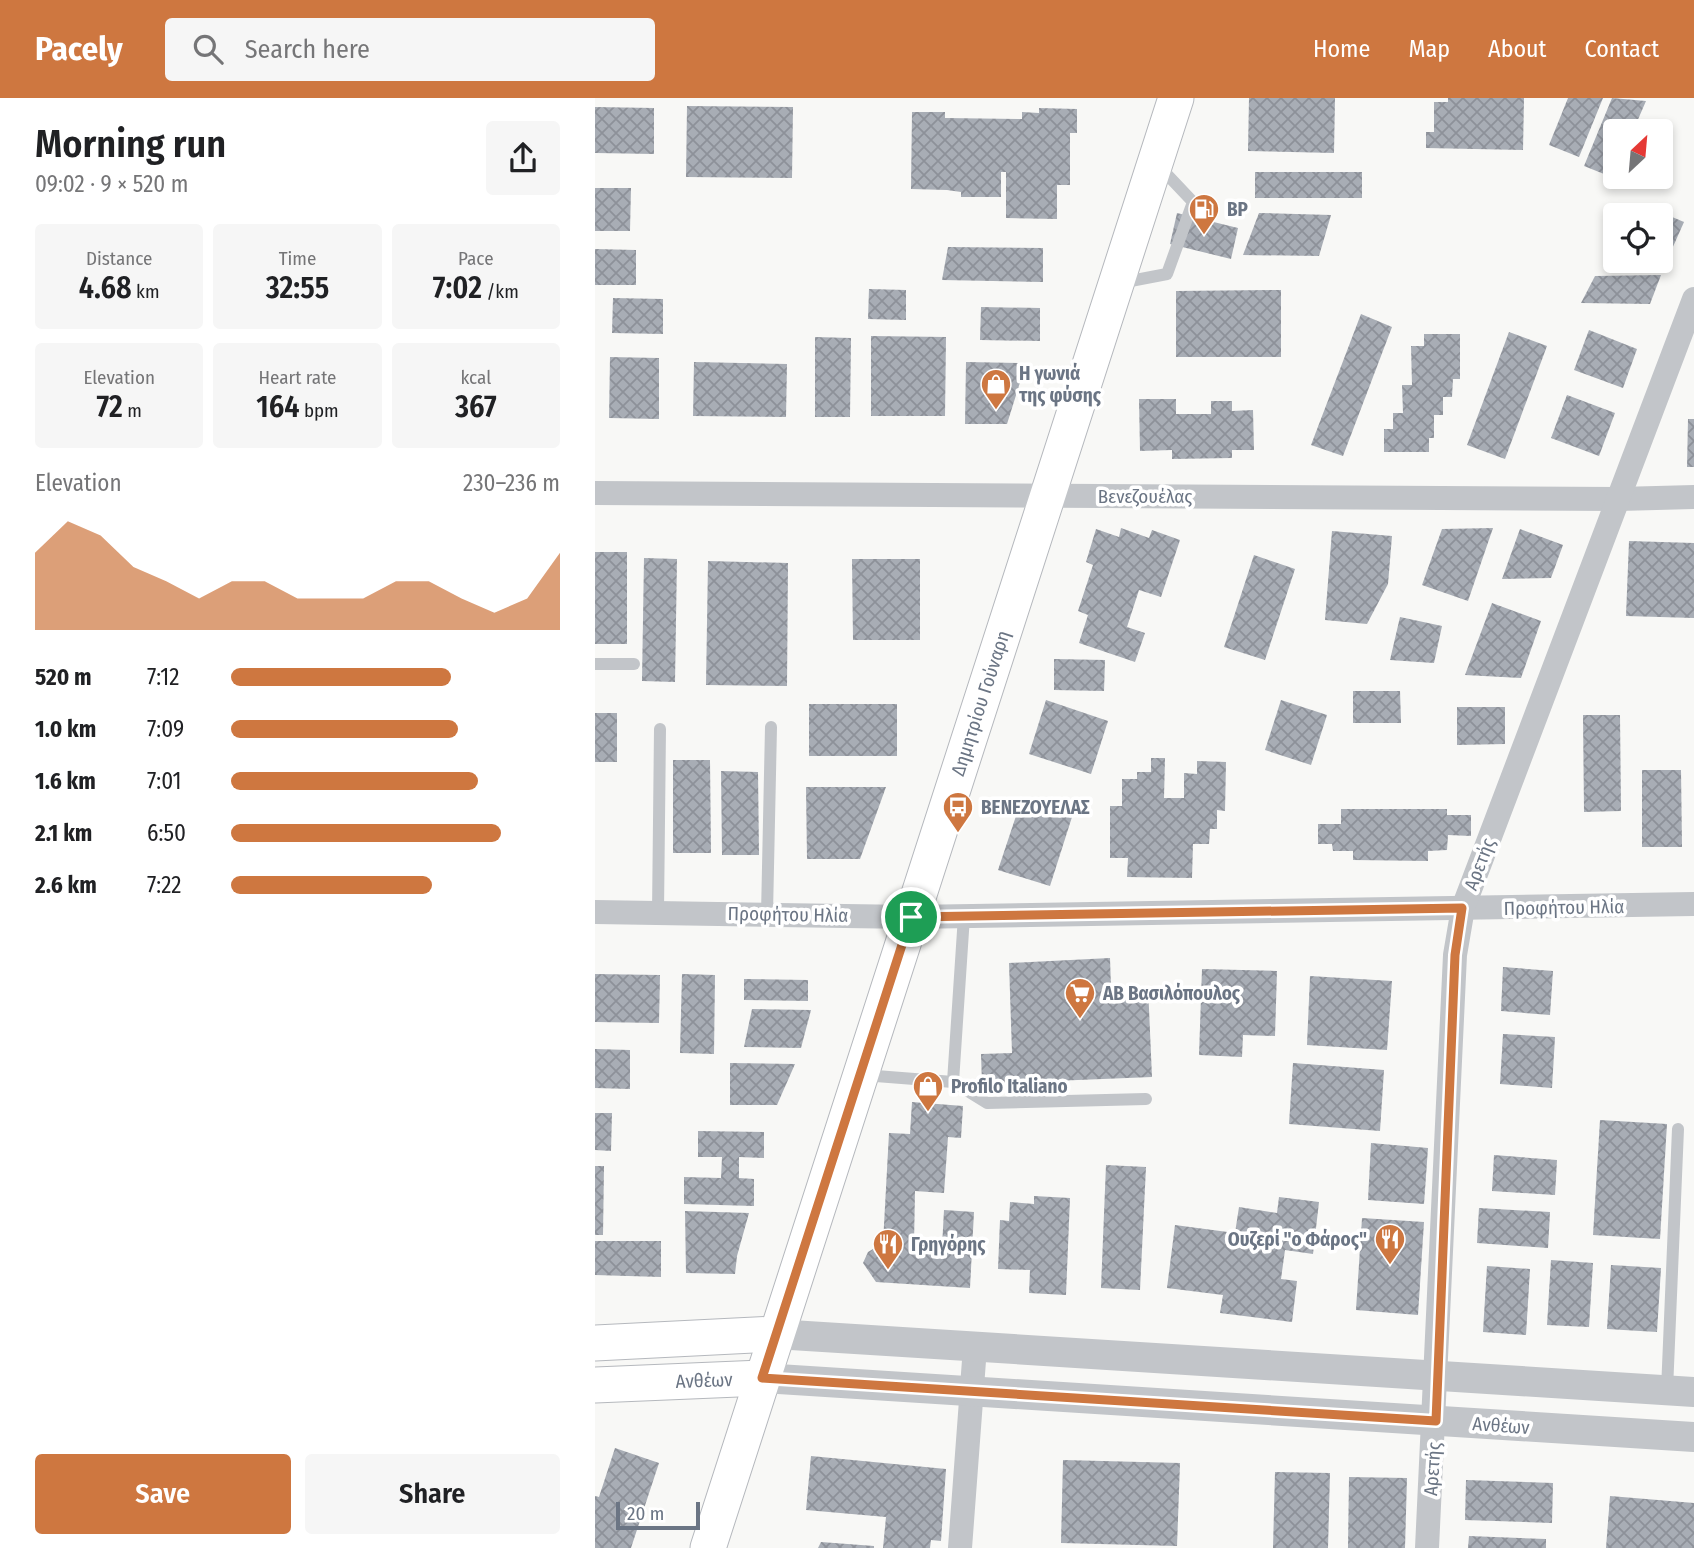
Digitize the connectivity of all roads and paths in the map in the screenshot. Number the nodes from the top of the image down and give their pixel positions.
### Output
1 (1176, 98) edge
2 (1155, 162) junction
3 (1116, 283) junction
4 (1694, 299) edge
5 (595, 493) edge
6 (1049, 495) junction
7 (1694, 497) edge
8 (1619, 499) junction
9 (595, 664) edge
10 (634, 664) dead end
11 (771, 727) dead end
12 (660, 729) dead end
13 (1694, 905) edge
14 (1462, 908) junction
15 (595, 912) edge
16 (658, 913) junction
17 (767, 914) junction
18 (964, 916) junction
19 (911, 917) junction
20 (859, 1074) junction
21 (953, 1082) junction
22 (1146, 1099) dead end
23 (1678, 1129) dead end
24 (775, 1334) junction
25 (595, 1343) edge
26 (975, 1347) junction
27 (1437, 1376) junction
28 (762, 1378) junction
29 (595, 1385) edge
30 (970, 1391) junction
31 (1681, 1391) edge
32 (1436, 1421) junction
33 (1694, 1437) edge
34 (708, 1548) edge
35 (960, 1548) edge
36 (1427, 1548) edge

1 - 2 main road, Δημητρίου Γούναρη
2 - 3 main road, Δημητρίου Γούναρη
2 - 3 lane
3 - 6 main road, Δημητρίου Γούναρη
4 - 8 street, Αρετής
5 - 6 street, Βενεζουέλας
6 - 8 street, Βενεζουέλας
6 - 19 main road, Δημητρίου Γούναρη
7 - 8 street, Βενεζουέλας
8 - 14 street, Αρετής
9 - 10 lane
11 - 17 lane
12 - 16 lane
13 - 14 street, Προφήτου Ηλία
14 - 18 street, Προφήτου Ηλία
14 - 27 street, Αρετής
15 - 16 street, Προφήτου Ηλία
16 - 17 street, Προφήτου Ηλία
17 - 19 street, Προφήτου Ηλία
18 - 19 street, Προφήτου Ηλία
18 - 21 lane
19 - 20 main road, Δημητρίου Γούναρη
20 - 21 lane
20 - 24 main road, Δημητρίου Γούναρη
21 - 22 lane
23 - 31 lane
24 - 25 main road
24 - 26 street
24 - 28 main road, Δημητρίου Γούναρη
26 - 27 street
26 - 30 street
27 - 31 street
27 - 32 street, Αρετής
28 - 29 main road, Ανθέων
28 - 30 street, Ανθέων
28 - 34 main road, Δημητρίου Γούναρη
30 - 32 street, Ανθέων
30 - 35 street
32 - 33 street, Ανθέων
32 - 36 street, Αρετής

